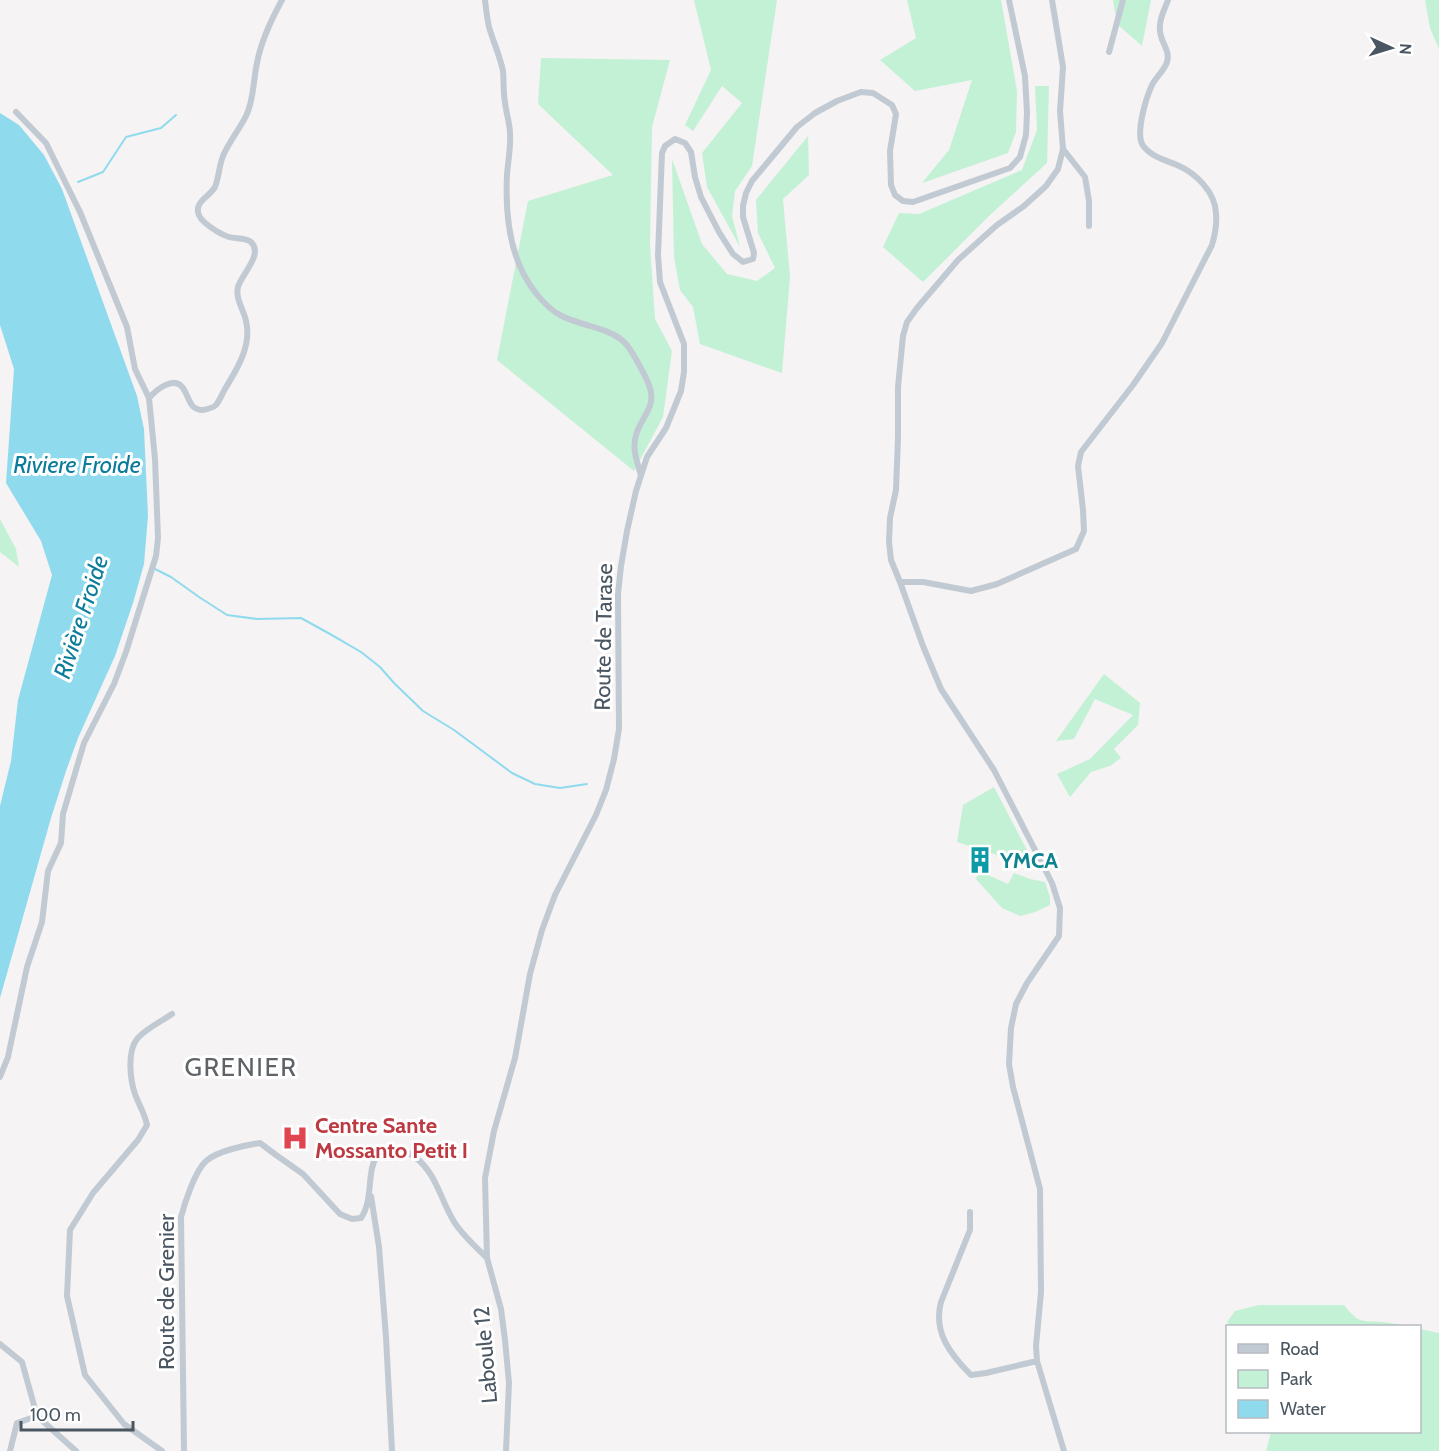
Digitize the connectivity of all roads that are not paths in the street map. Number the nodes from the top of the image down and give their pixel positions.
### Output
1 (282, 0) edge
2 (485, 0) edge
3 (1009, 0) edge
4 (1052, 0) edge
5 (1123, 0) edge
6 (1168, 0) edge
7 (1109, 52) dead end
8 (16, 112) dead end
9 (1063, 149) junction
10 (1089, 226) dead end
11 (149, 398) junction
12 (641, 476) junction
13 (900, 582) junction
14 (172, 1014) dead end
15 (0, 1077) edge
16 (370, 1190) junction
17 (970, 1212) dead end
18 (486, 1258) junction
19 (0, 1344) edge
20 (1037, 1361) junction
21 (37, 1416) junction
22 (10, 1451) edge
23 (75, 1451) edge
24 (162, 1451) edge
25 (184, 1451) edge
26 (392, 1451) edge
27 (506, 1451) edge
28 (1064, 1451) edge

1 - 11 street
2 - 12 street
3 - 12 street, Route de Tarase
4 - 9 street
5 - 7 street
6 - 13 street
8 - 11 street
9 - 10 street
9 - 13 street
11 - 15 street
12 - 18 street, Route de Tarase
13 - 20 street
14 - 24 street
16 - 18 street, Route de Grenier
16 - 25 street, Route de Grenier
16 - 26 street
17 - 20 street
18 - 27 street, Laboule 12
19 - 21 street
20 - 28 street
21 - 22 street
21 - 23 street

